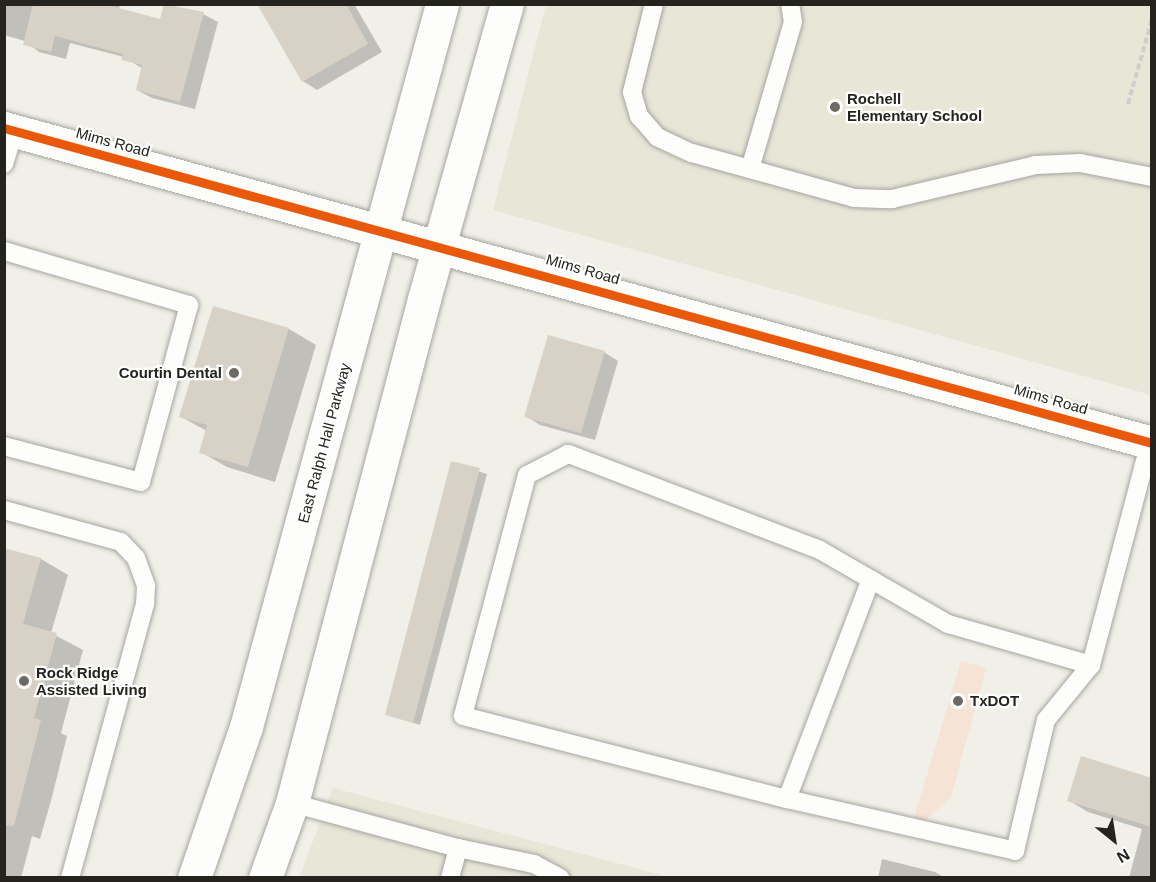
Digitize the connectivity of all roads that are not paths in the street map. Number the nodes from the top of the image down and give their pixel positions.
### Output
1 (442, 4) edge
2 (507, 4) edge
3 (654, 4) edge
4 (790, 4) edge
5 (9, 129) edge
6 (4, 164) edge
7 (750, 169) junction
8 (1152, 177) edge
9 (381, 230) junction
10 (440, 246) junction
11 (4, 250) edge
12 (1151, 442) edge
13 (4, 446) edge
14 (4, 510) edge
15 (871, 579) junction
16 (1091, 665) junction
17 (787, 799) junction
18 (292, 803) junction
19 (458, 848) junction
20 (70, 878) edge
21 (194, 878) edge
22 (265, 878) edge
23 (450, 878) edge
24 (560, 878) edge

1 - 9 main road, East Ralph Hall Parkway
2 - 10 main road
3 - 7 lane
4 - 7 lane
5 - 6 lane
5 - 9 main road, Mims Road
7 - 8 lane
9 - 10 main road, Mims Road
9 - 21 main road, East Ralph Hall Parkway
10 - 12 main road, Mims Road
10 - 18 main road
11 - 13 lane
12 - 16 lane
14 - 20 lane
15 - 16 lane
15 - 17 lane
15 - 17 lane
16 - 17 lane
18 - 19 lane
18 - 22 main road
19 - 23 lane
19 - 24 lane

